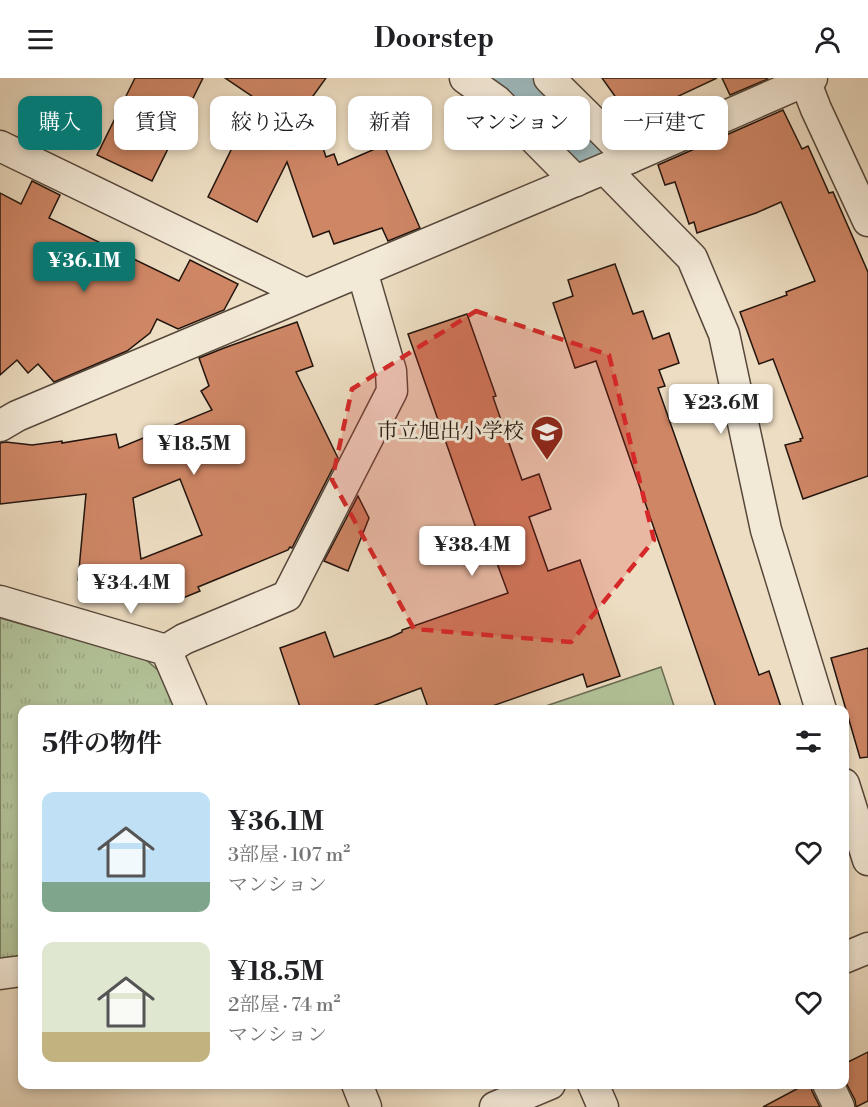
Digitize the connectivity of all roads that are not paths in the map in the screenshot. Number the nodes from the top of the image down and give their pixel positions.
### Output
1 (465, 78) edge
2 (549, 78) edge
3 (807, 79) edge
4 (0, 146) edge
5 (618, 164) junction
6 (576, 181) junction
7 (868, 221) edge
8 (362, 271) junction
9 (306, 294) junction
10 (0, 426) edge
11 (0, 601) edge
12 (166, 650) junction
13 (190, 705) edge
14 (819, 705) edge
15 (849, 800) edge
16 (868, 860) edge
17 (868, 948) edge
18 (849, 956) edge
19 (18, 972) edge
20 (0, 974) edge
21 (359, 1089) edge
22 (538, 1089) edge
23 (595, 1089) edge
24 (830, 1089) edge
25 (366, 1107) edge
26 (495, 1107) edge
27 (603, 1107) edge
28 (839, 1107) edge

1 - 6 street
2 - 5 street
3 - 5 street
3 - 7 street
4 - 9 street
5 - 6 street
5 - 14 street
6 - 8 street
8 - 9 street
8 - 12 street
9 - 10 street
11 - 12 street
12 - 13 street
15 - 16 street
17 - 18 street
19 - 20 street
21 - 25 street
22 - 26 street
23 - 27 street
24 - 28 street

